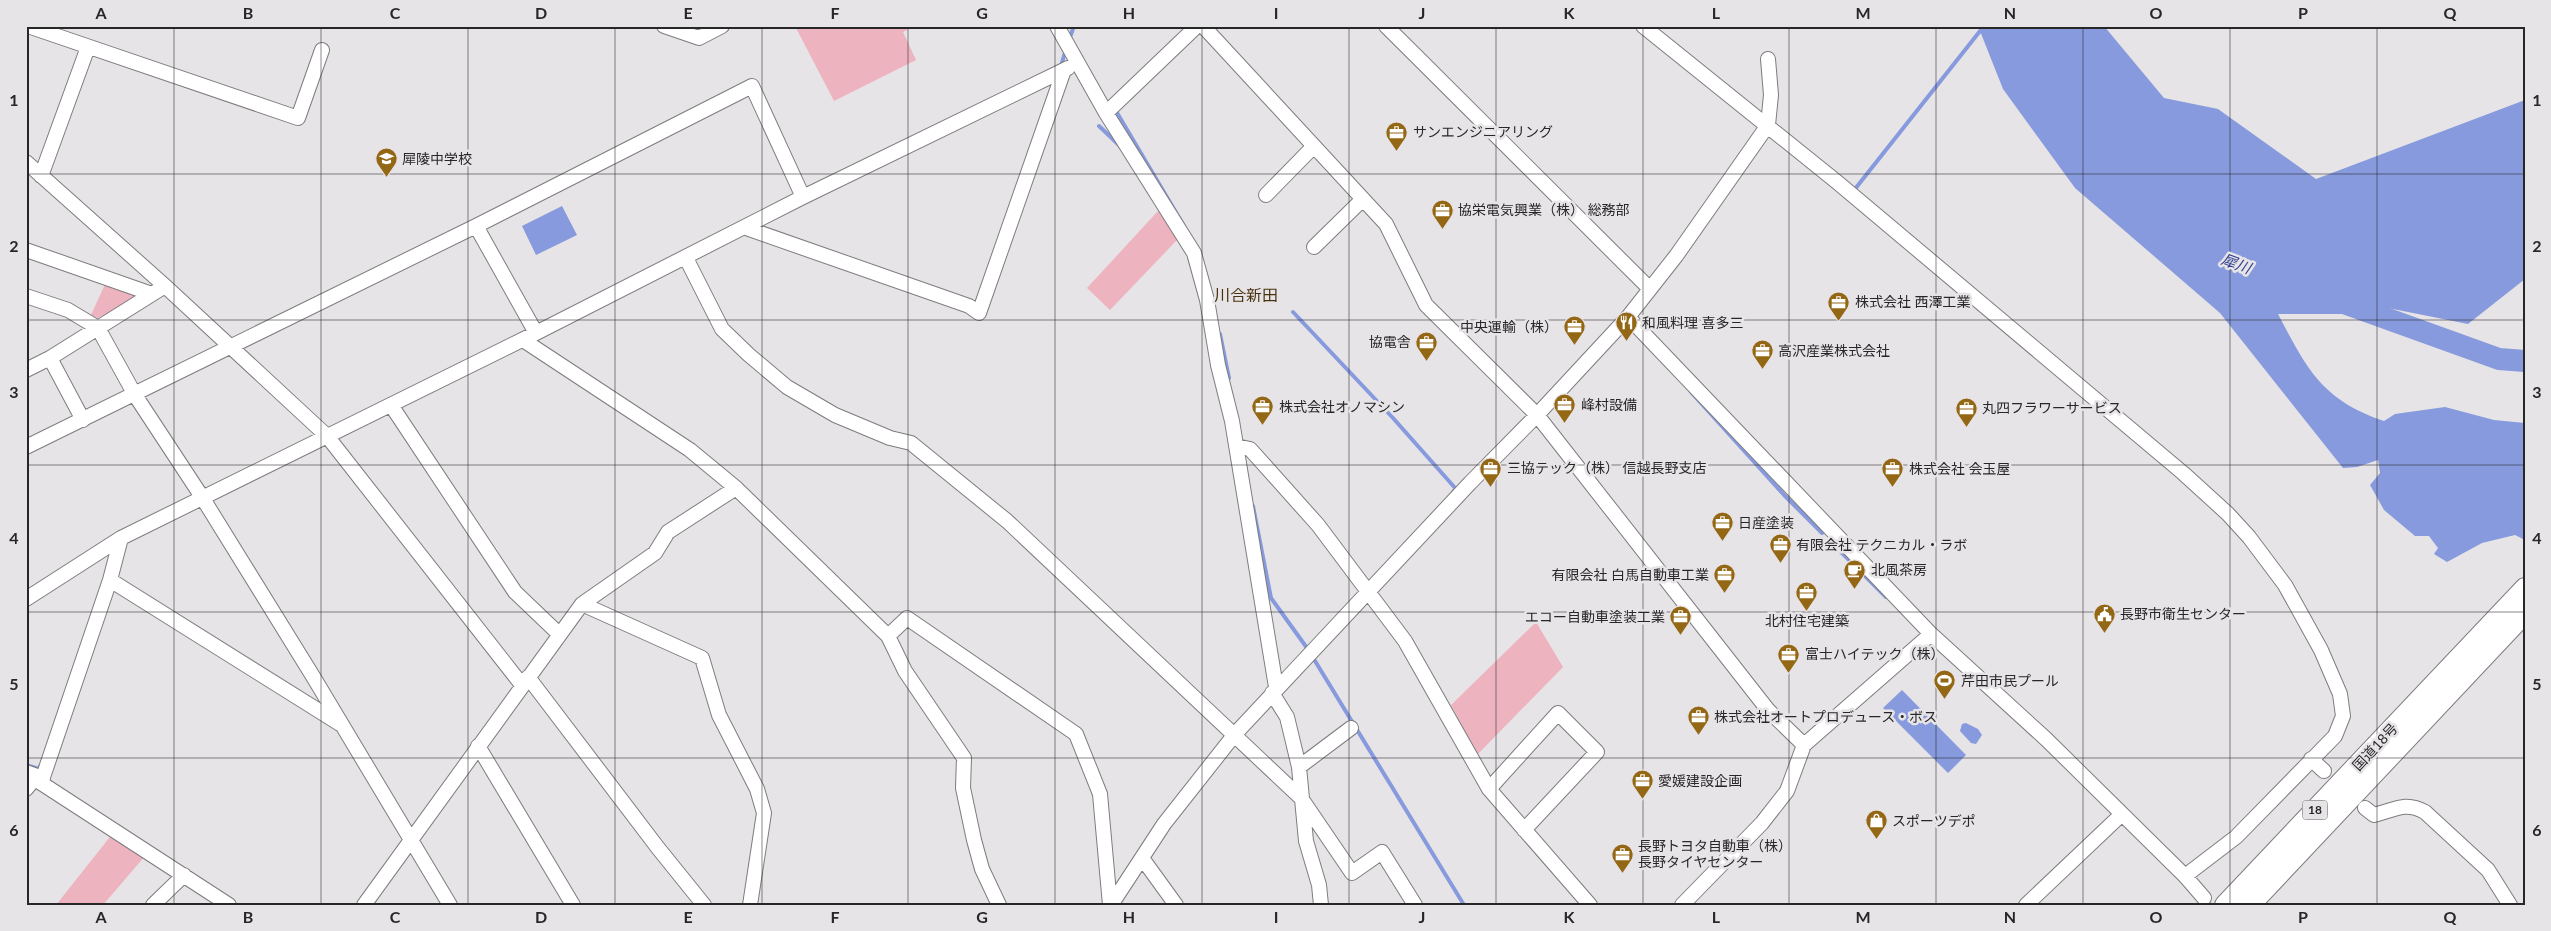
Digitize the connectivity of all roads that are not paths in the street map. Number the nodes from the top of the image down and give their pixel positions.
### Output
1 (28, 26) edge
2 (664, 26) edge
3 (722, 26) edge
4 (1057, 26) edge
5 (1197, 26) edge
6 (1203, 26) edge
7 (1386, 26) edge
8 (1643, 26) edge
9 (88, 47) junction
10 (322, 50) dead end
11 (1071, 52) junction
12 (1768, 59) dead end
13 (1064, 70) junction
14 (1106, 113) junction
15 (1768, 125) junction
16 (1314, 146) junction
17 (26, 162) edge
18 (41, 176) junction
19 (1269, 191) dead end
20 (803, 197) junction
21 (1363, 199) junction
22 (476, 226) junction
23 (746, 228) junction
24 (1314, 247) dead end
25 (26, 250) edge
26 (686, 258) junction
27 (165, 286) junction
28 (1650, 289) junction
29 (152, 294) junction
30 (26, 296) edge
31 (1628, 317) junction
32 (98, 328) junction
33 (536, 333) junction
34 (523, 340) junction
35 (231, 348) junction
36 (50, 358) junction
37 (26, 370) edge
38 (135, 396) junction
39 (390, 405) junction
40 (1537, 415) junction
41 (83, 420) junction
42 (327, 436) junction
43 (1236, 446) junction
44 (26, 448) edge
45 (736, 488) junction
46 (202, 497) junction
47 (121, 538) junction
48 (110, 580) junction
49 (2525, 588) edge
50 (1368, 591) junction
51 (26, 599) edge
52 (582, 604) junction
53 (2525, 613) edge
54 (559, 634) junction
55 (1932, 634) junction
56 (888, 636) junction
57 (525, 681) junction
58 (1274, 690) junction
59 (2410, 722) junction
60 (342, 726) junction
61 (1351, 728) dead end
62 (1234, 734) junction
63 (1804, 745) junction
64 (478, 746) junction
65 (2311, 759) junction
66 (1299, 767) junction
67 (2324, 771) dead end
68 (35, 776) edge
69 (26, 789) edge
70 (1489, 789) junction
71 (1300, 798) junction
72 (2365, 808) dead end
73 (2122, 814) junction
74 (1524, 830) junction
75 (411, 840) junction
76 (1142, 858) junction
77 (184, 875) junction
78 (2185, 876) junction
79 (2204, 898) dead end
80 (153, 905) edge
81 (229, 905) edge
82 (364, 905) edge
83 (450, 905) edge
84 (573, 905) edge
85 (704, 905) edge
86 (750, 905) edge
87 (999, 905) edge
88 (1111, 905) edge
89 (1176, 905) edge
90 (1321, 905) edge
91 (1415, 905) edge
92 (1590, 905) edge
93 (1682, 905) edge
94 (2026, 905) edge
95 (2225, 905) edge
96 (2250, 905) edge
97 (2510, 905) edge

1 - 9 street
2 - 3 street
4 - 11 street
5 - 14 street
6 - 16 street
7 - 28 street
8 - 15 street
9 - 10 street
9 - 18 street
11 - 13 street
11 - 14 street
12 - 15 street
13 - 20 street
13 - 23 street
14 - 43 street
15 - 28 street
15 - 65 street
16 - 19 street
16 - 21 street
17 - 18 street
18 - 27 street
20 - 22 street
20 - 23 street
21 - 24 street
21 - 40 street
22 - 33 street
22 - 35 street
23 - 26 street
25 - 29 street
26 - 33 street
26 - 62 street
27 - 29 street
27 - 35 street
28 - 31 street
29 - 32 street
30 - 32 street
31 - 40 street
31 - 55 street
32 - 36 street
32 - 38 street
33 - 34 street
34 - 39 street
34 - 45 street
35 - 38 street
35 - 42 street
36 - 37 street
36 - 41 street
38 - 41 street
38 - 46 street
39 - 42 street
39 - 54 street
40 - 50 street
40 - 63 street
41 - 44 street
42 - 46 street
42 - 57 street
43 - 50 street
43 - 58 street
45 - 52 street
45 - 56 street
46 - 47 street
46 - 60 street
47 - 48 street
47 - 51 street
48 - 60 street
48 - 68 street
49 - 59 highway, 国道18号 / 18
50 - 58 street
50 - 70 street
52 - 54 street
52 - 86 street
53 - 59 highway, 国道18号 / 18
54 - 57 street
55 - 63 street
55 - 73 street
56 - 87 street
56 - 88 street
57 - 64 street
57 - 85 street
58 - 62 street
58 - 66 street
59 - 95 highway, 国道18号 / 18
59 - 96 highway, 国道18号 / 18
60 - 75 street
61 - 66 street
62 - 71 street
62 - 76 street
63 - 93 street
64 - 75 street
64 - 84 street
65 - 67 street
65 - 78 street
66 - 71 street
68 - 69 street
68 - 77 street
70 - 74 street
70 - 74 street
71 - 90 street
71 - 91 street
72 - 97 street
73 - 78 street
73 - 94 street
74 - 92 street
75 - 82 street
75 - 83 street
76 - 88 street
76 - 89 street
77 - 80 street
77 - 81 street
78 - 79 street

